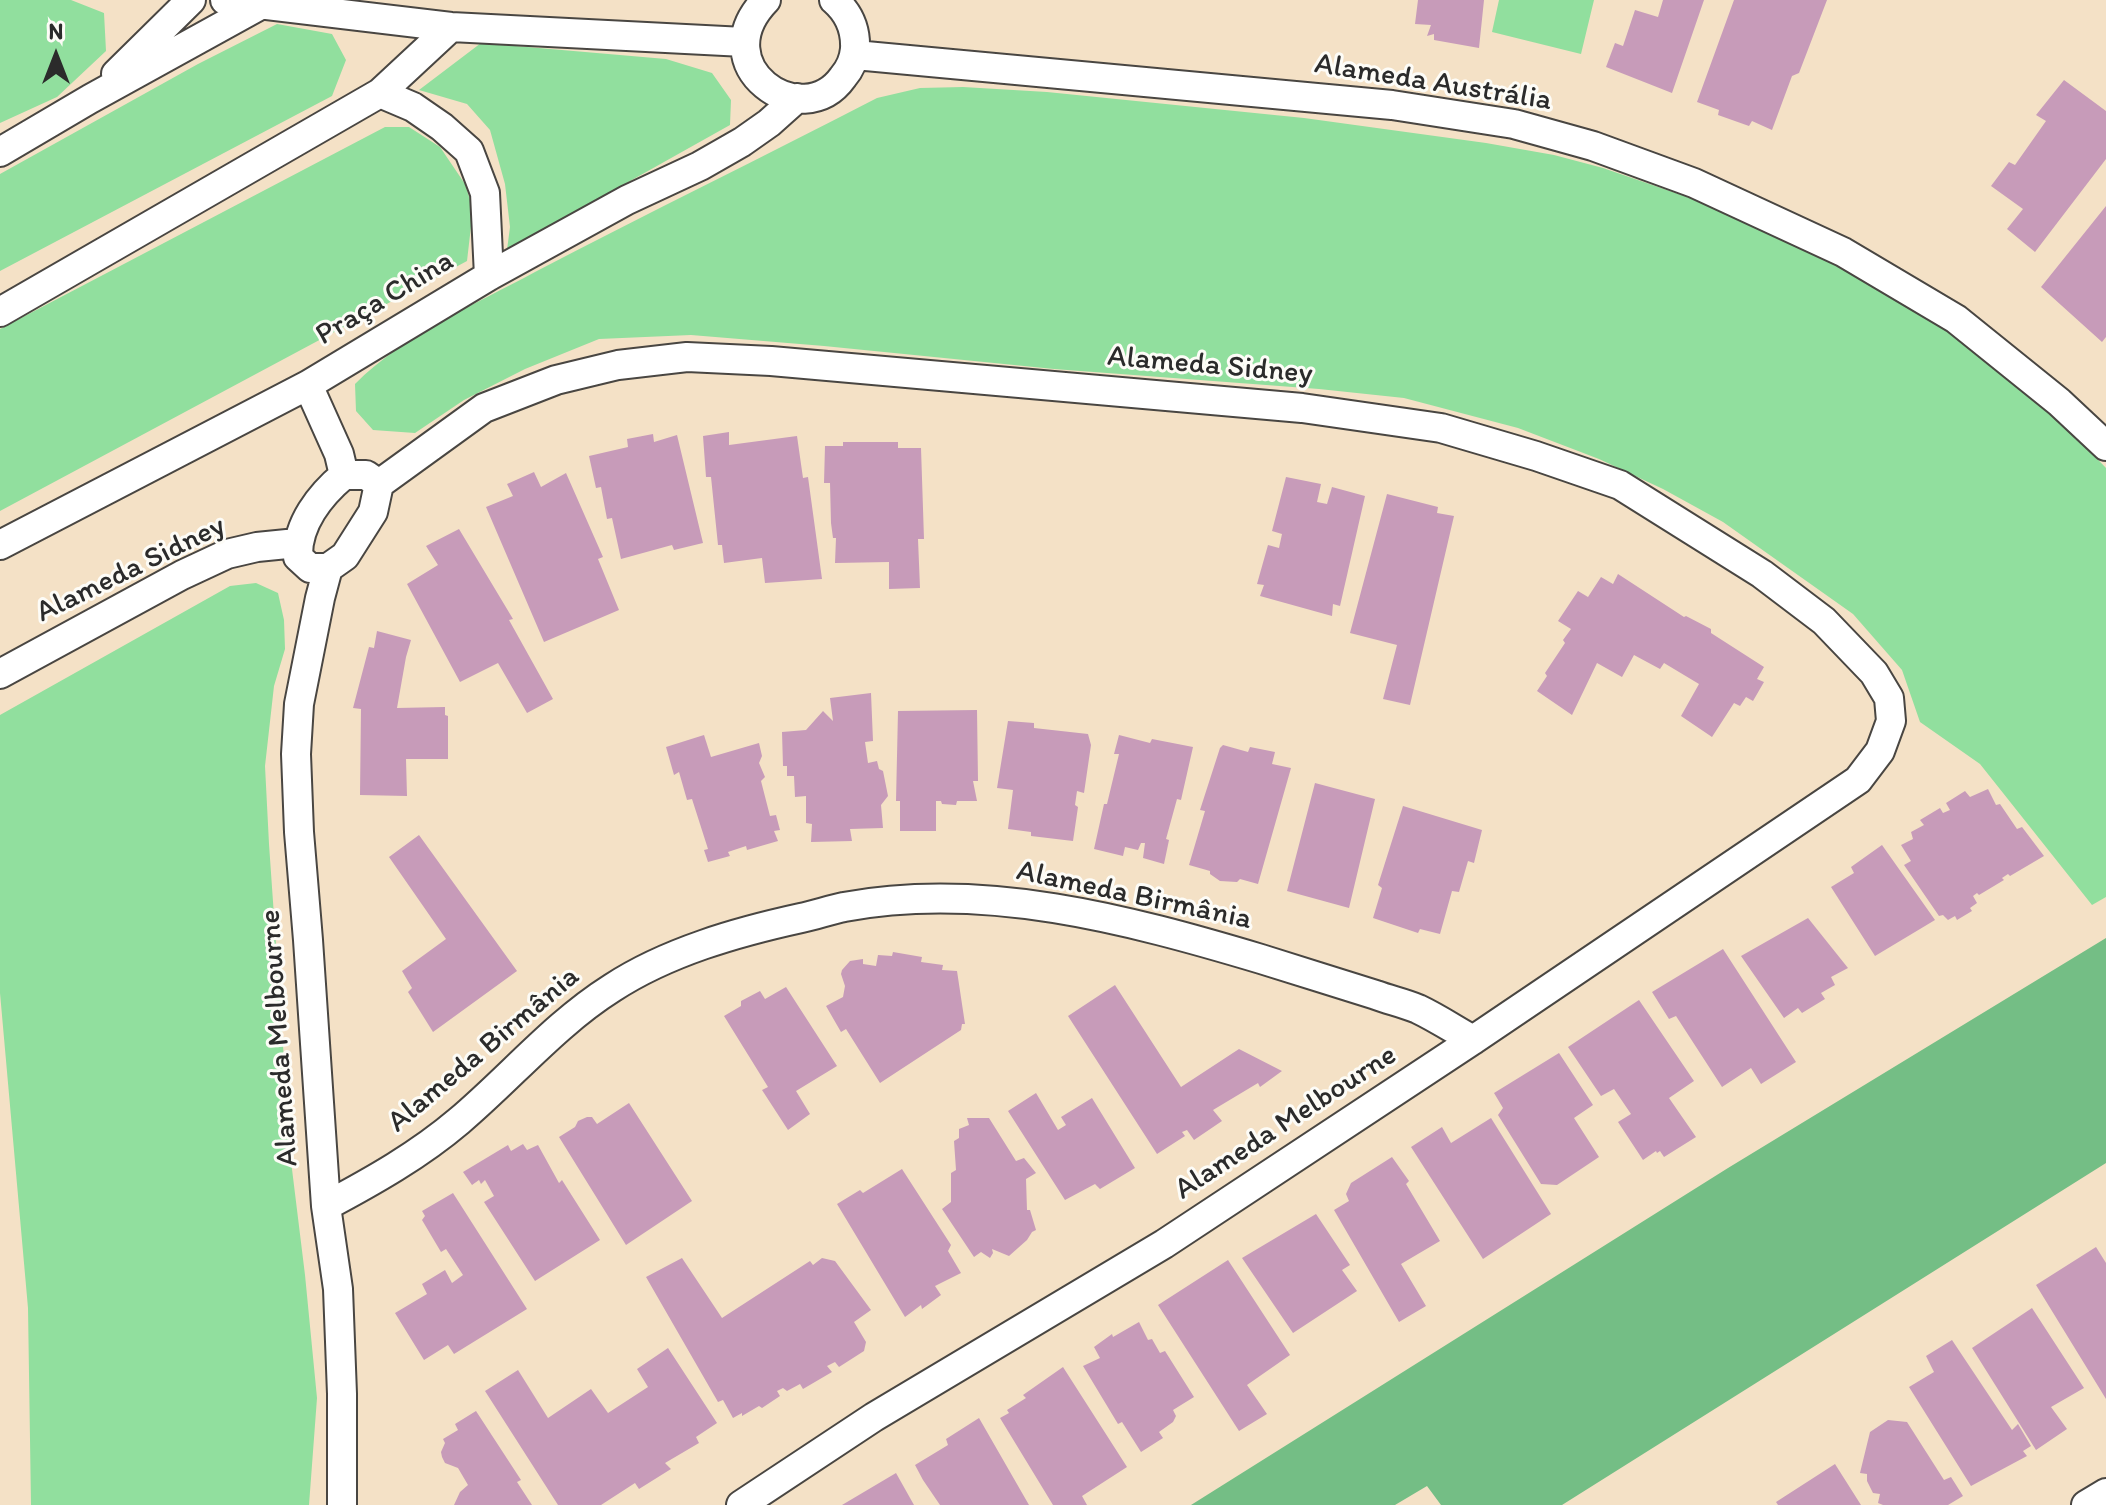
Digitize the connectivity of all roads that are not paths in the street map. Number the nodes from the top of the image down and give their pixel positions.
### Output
1 (191, 0) edge
2 (225, 0) edge
3 (766, 0) edge
4 (834, 0) edge
5 (264, 3) junction
6 (451, 27) junction
7 (744, 42) junction
8 (855, 55) junction
9 (380, 93) junction
10 (797, 98) junction
11 (90, 99) junction
12 (0, 152) edge
13 (489, 276) junction
14 (0, 312) edge
15 (308, 385) junction
16 (2106, 446) edge
17 (344, 475) junction
18 (379, 484) junction
19 (297, 543) junction
20 (0, 545) edge
21 (328, 568) junction
22 (0, 674) edge
23 (1858, 780) joint
24 (1473, 1040) junction
25 (326, 1206) junction
26 (2106, 1493) edge
27 (342, 1505) edge
28 (741, 1505) edge
29 (2086, 1505) edge

1 - 11 street
2 - 5 street
3 - 7 street
4 - 8 street
5 - 6 street
5 - 11 street
6 - 7 street
6 - 9 street
7 - 10 street
8 - 10 street
8 - 16 street, Alameda Austrália
9 - 13 street
9 - 14 street
10 - 13 street, Praça China
11 - 12 street
13 - 15 street, Praça China
15 - 17 street
15 - 20 street, Praça China
17 - 18 street
17 - 19 street
18 - 21 street
18 - 23 street, Alameda Sidney
19 - 21 street
19 - 22 street, Alameda Sidney
21 - 25 street, Alameda Melbourne
23 - 24 street, Alameda Melbourne
24 - 25 street, Alameda Birmânia
24 - 28 street, Alameda Melbourne
25 - 27 street, Alameda Melbourne
26 - 29 street

